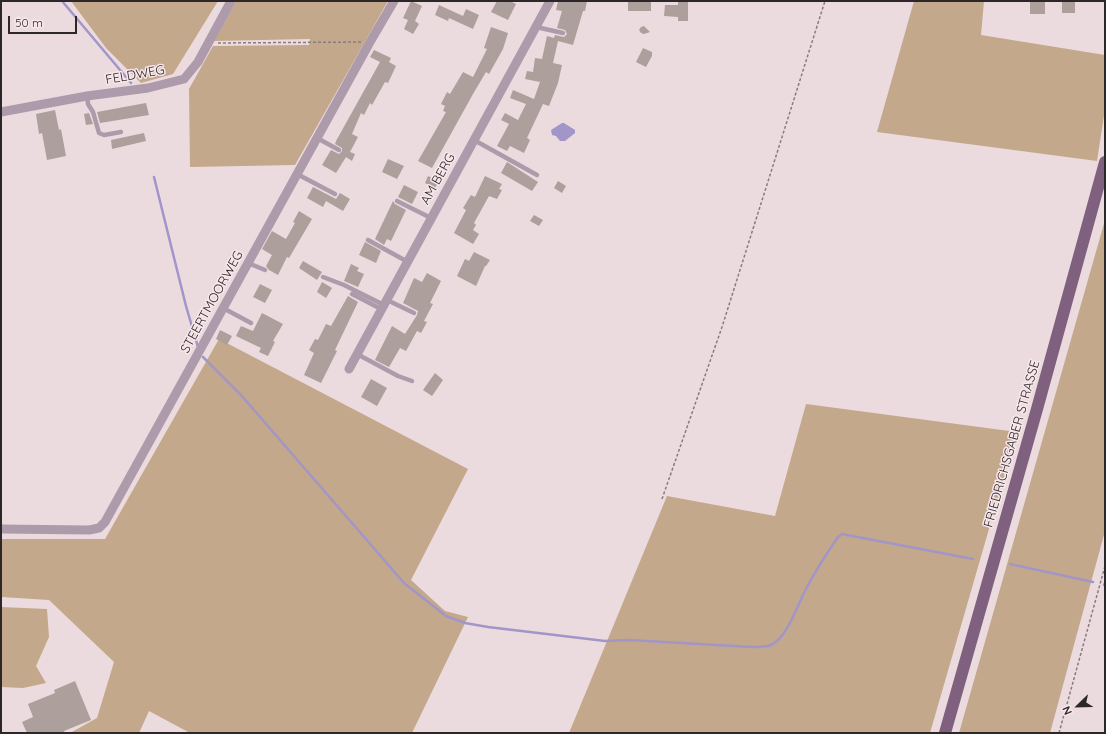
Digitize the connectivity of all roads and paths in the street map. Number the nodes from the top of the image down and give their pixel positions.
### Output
1 (231, 1) edge
2 (394, 1) edge
3 (550, 1) edge
4 (825, 1) edge
5 (536, 27) junction
6 (563, 33) dead end
7 (370, 42) junction
8 (208, 43) junction
9 (87, 96) junction
10 (1, 112) edge
11 (121, 132) dead end
12 (317, 138) junction
13 (474, 140) junction
14 (340, 150) dead end
15 (1105, 162) edge
16 (298, 174) junction
17 (537, 175) dead end
18 (335, 194) dead end
19 (397, 201) dead end
20 (431, 218) junction
21 (368, 240) dead end
22 (408, 262) junction
23 (248, 263) junction
24 (265, 270) dead end
25 (323, 277) dead end
26 (352, 294) dead end
27 (384, 305) junction
28 (223, 308) junction
29 (414, 313) dead end
30 (251, 323) dead end
31 (357, 354) junction
32 (349, 368) dead end
33 (412, 381) dead end
34 (662, 499) dead end
35 (1, 529) edge
36 (1105, 566) edge
37 (945, 733) edge
38 (1059, 733) edge

1 - 8 street, FELDWEG
2 - 7 street, STEERTMOORWEG
3 - 5 street, AM BERG
4 - 34 path
5 - 6 lane
5 - 13 street, AM BERG
7 - 8 path
7 - 12 street, STEERTMOORWEG
8 - 9 street, FELDWEG
9 - 10 street, FELDWEG
9 - 11 lane
12 - 14 lane
12 - 16 street, STEERTMOORWEG
13 - 17 lane
13 - 20 street, AM BERG
15 - 37 main road, FRIEDRICHSGABER STRASSE
16 - 18 lane
16 - 23 street, STEERTMOORWEG
19 - 20 lane
20 - 22 street, AM BERG
21 - 22 lane
22 - 27 street, AM BERG
23 - 24 lane
23 - 28 street, STEERTMOORWEG
25 - 27 lane
26 - 27 lane
27 - 29 lane
27 - 31 street, AM BERG
28 - 30 lane
28 - 35 street, STEERTMOORWEG
31 - 32 street, AM BERG
31 - 33 lane
36 - 38 path

